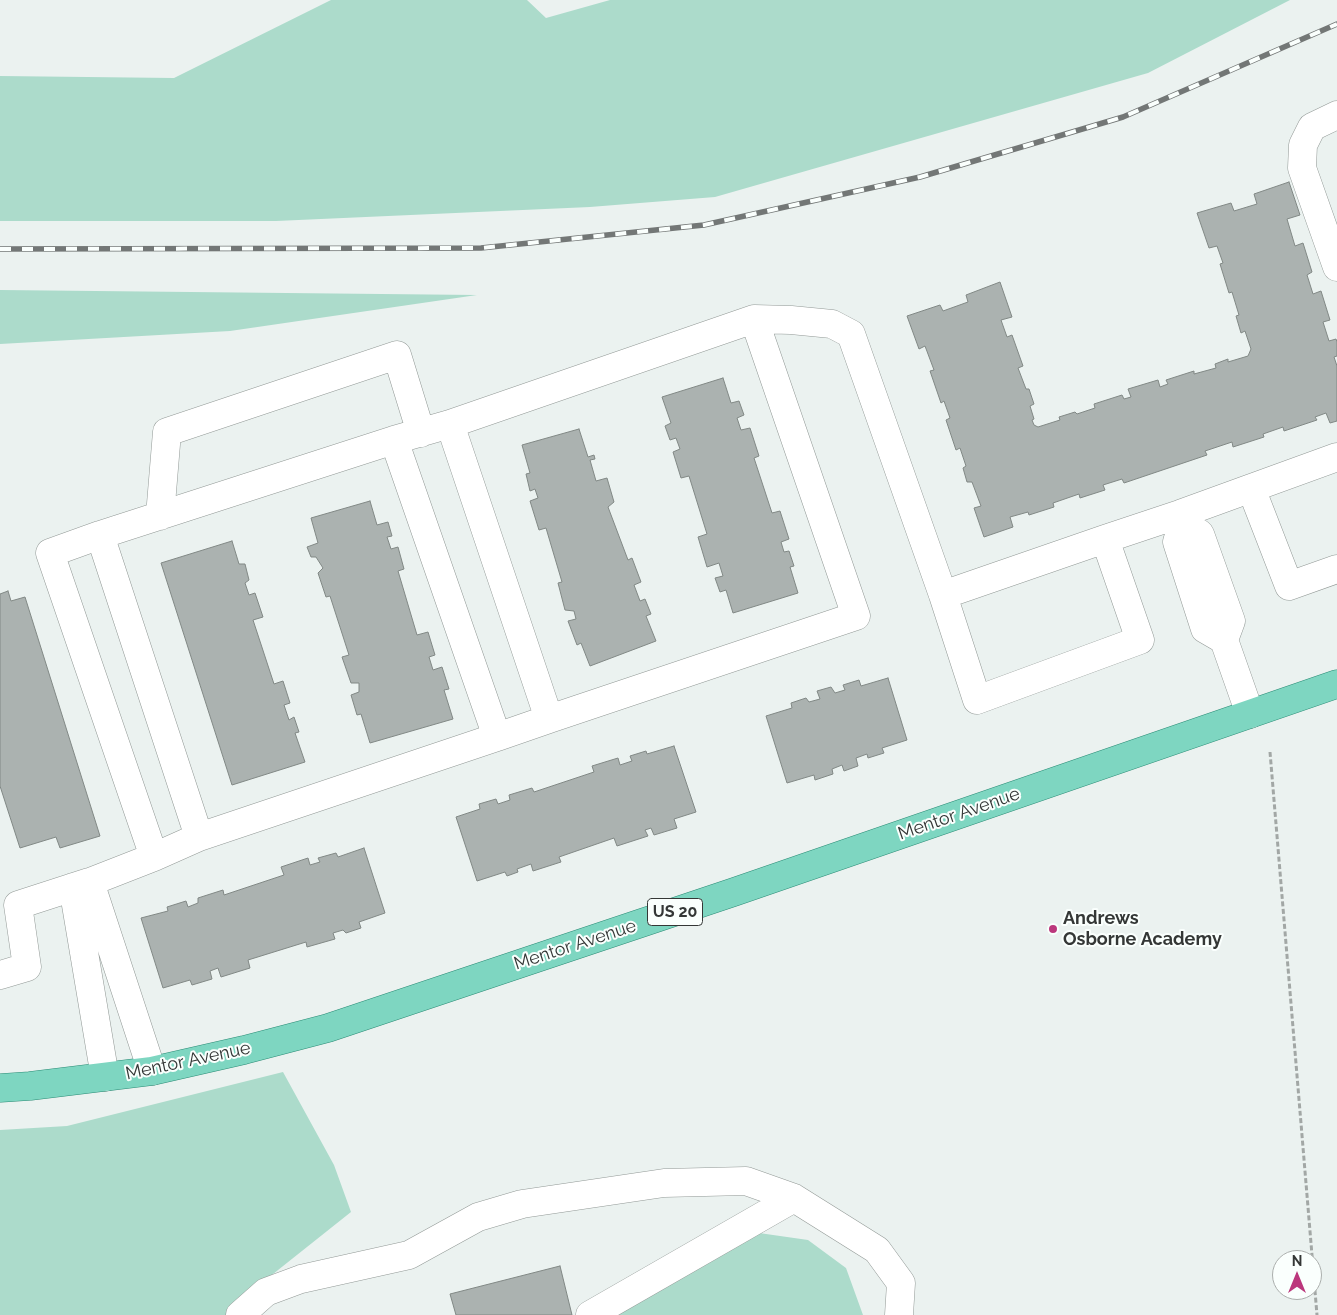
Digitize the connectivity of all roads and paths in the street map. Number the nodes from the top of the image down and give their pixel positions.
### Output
1 (1337, 115) edge
2 (1337, 267) edge
3 (754, 319) junction
4 (450, 424) junction
5 (421, 432) junction
6 (394, 440) junction
7 (1337, 458) edge
8 (1251, 488) junction
9 (160, 516) junction
10 (1181, 518) junction
11 (100, 535) junction
12 (1105, 539) junction
13 (1337, 570) edge
14 (943, 595) junction
15 (1337, 684) edge
16 (1250, 714) junction
17 (549, 720) junction
18 (497, 737) junction
19 (1270, 752) dead end
20 (199, 837) junction
21 (154, 858) junction
22 (82, 885) junction
23 (9, 908) edge
24 (0, 975) edge
25 (152, 1071) junction
26 (105, 1077) junction
27 (0, 1088) edge
28 (794, 1198) junction
29 (240, 1315) edge
30 (590, 1315) edge
31 (899, 1315) edge
32 (1317, 1315) edge

1 - 2 street
3 - 4 street
3 - 14 street
3 - 17 street
4 - 5 street
4 - 17 street
5 - 6 street
5 - 9 street
6 - 9 street
6 - 18 street
7 - 8 street
8 - 10 street
8 - 13 street
9 - 11 street
10 - 12 street
10 - 16 street
11 - 20 street
11 - 21 street
12 - 14 street
12 - 14 street
15 - 16 main road, Mentor Avenue / US 20
16 - 25 main road, Mentor Avenue / US 20
17 - 18 street
18 - 20 street
19 - 32 path
20 - 21 street
21 - 22 street
22 - 23 street
22 - 25 street
22 - 26 street
23 - 24 street
25 - 26 main road, Mentor Avenue / US 20
26 - 27 main road, Mentor Avenue / US 20
28 - 29 street
28 - 30 street
28 - 31 street

